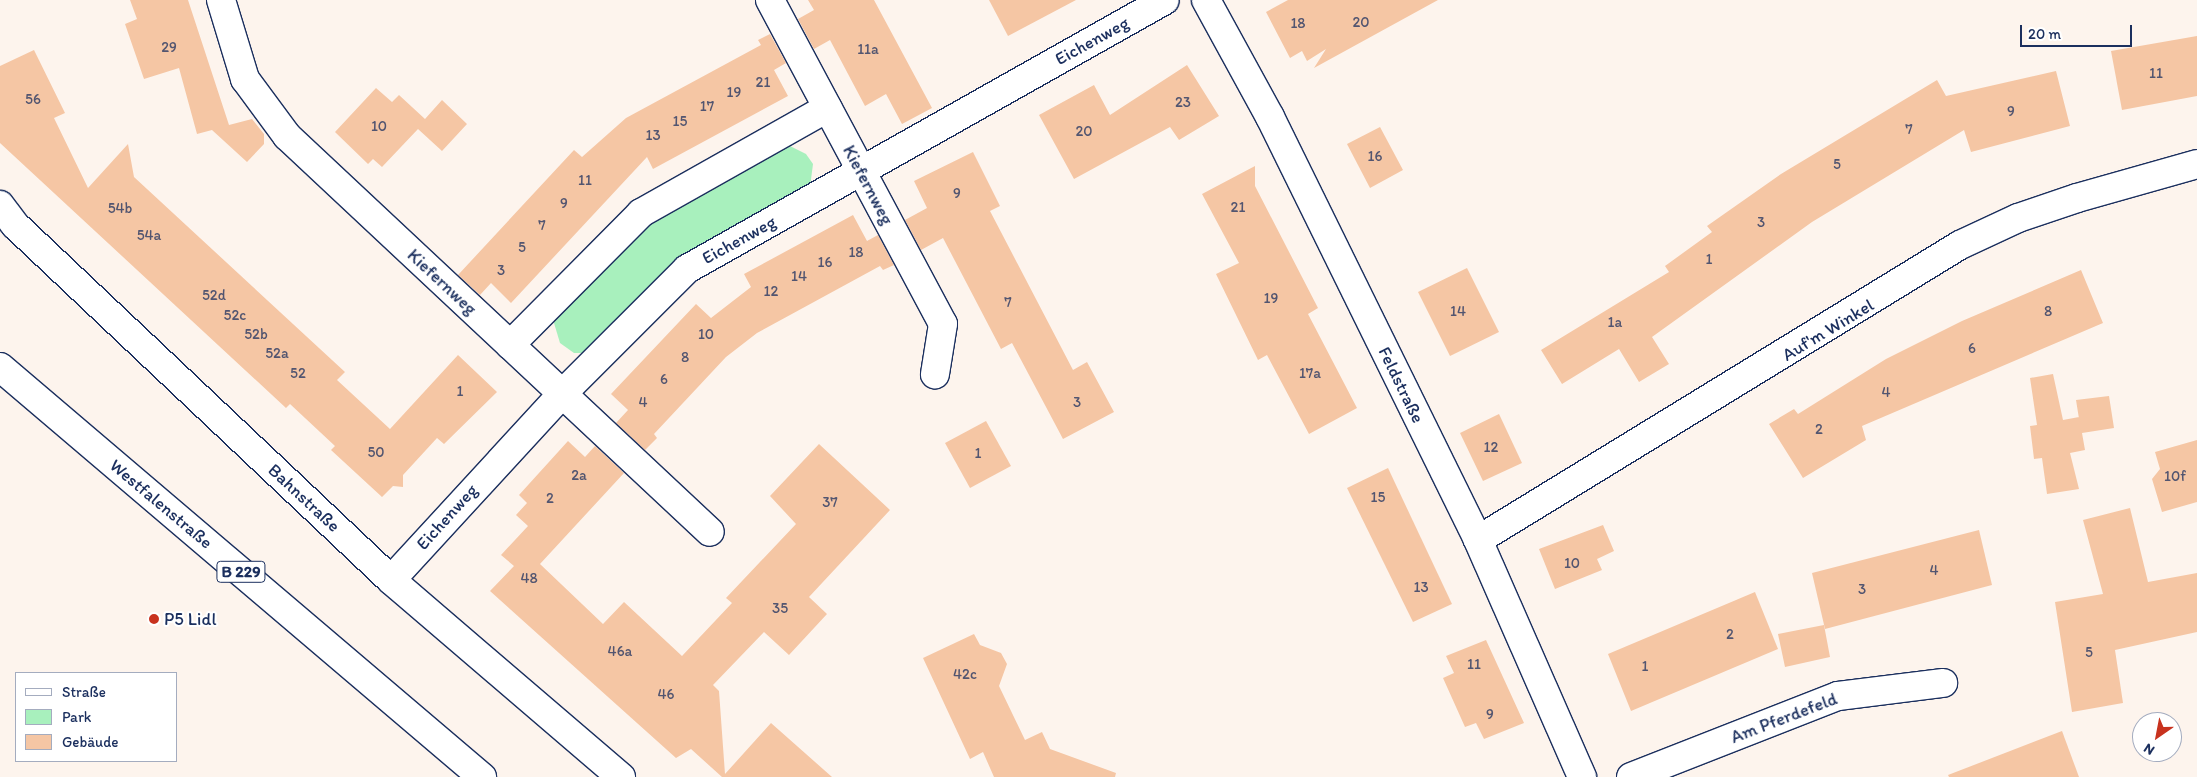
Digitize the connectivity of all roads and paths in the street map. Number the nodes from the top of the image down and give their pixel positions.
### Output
1 (221, 0) edge
2 (770, 0) edge
3 (1165, 0) edge
4 (1206, 0) edge
5 (827, 108) junction
6 (2197, 164) edge
7 (862, 172) junction
8 (0, 205) edge
9 (510, 345) junction
10 (0, 367) edge
11 (934, 374) dead end
12 (563, 394) junction
13 (710, 532) dead end
14 (1478, 540) junction
15 (391, 580) junction
16 (1942, 684) dead end
17 (482, 777) edge
18 (621, 777) edge
19 (1582, 777) edge
20 (1631, 777) edge

1 - 9 street, Kiefernweg
2 - 5 street, Kiefernweg
3 - 7 street, Eichenweg
4 - 14 street, Feldstraße
5 - 7 street, Kiefernweg
5 - 9 street
6 - 14 street, Auf'm Winkel
7 - 11 street, Kiefernweg
7 - 12 street, Eichenweg
8 - 15 street, Bahnstraße
9 - 12 street, Kiefernweg
10 - 17 street, Westfalenstraße / B 229
12 - 13 street, Kiefernweg
12 - 15 street, Eichenweg
14 - 19 street, Feldstraße
15 - 18 street, Bahnstraße
16 - 20 street, Am Pferdefeld

